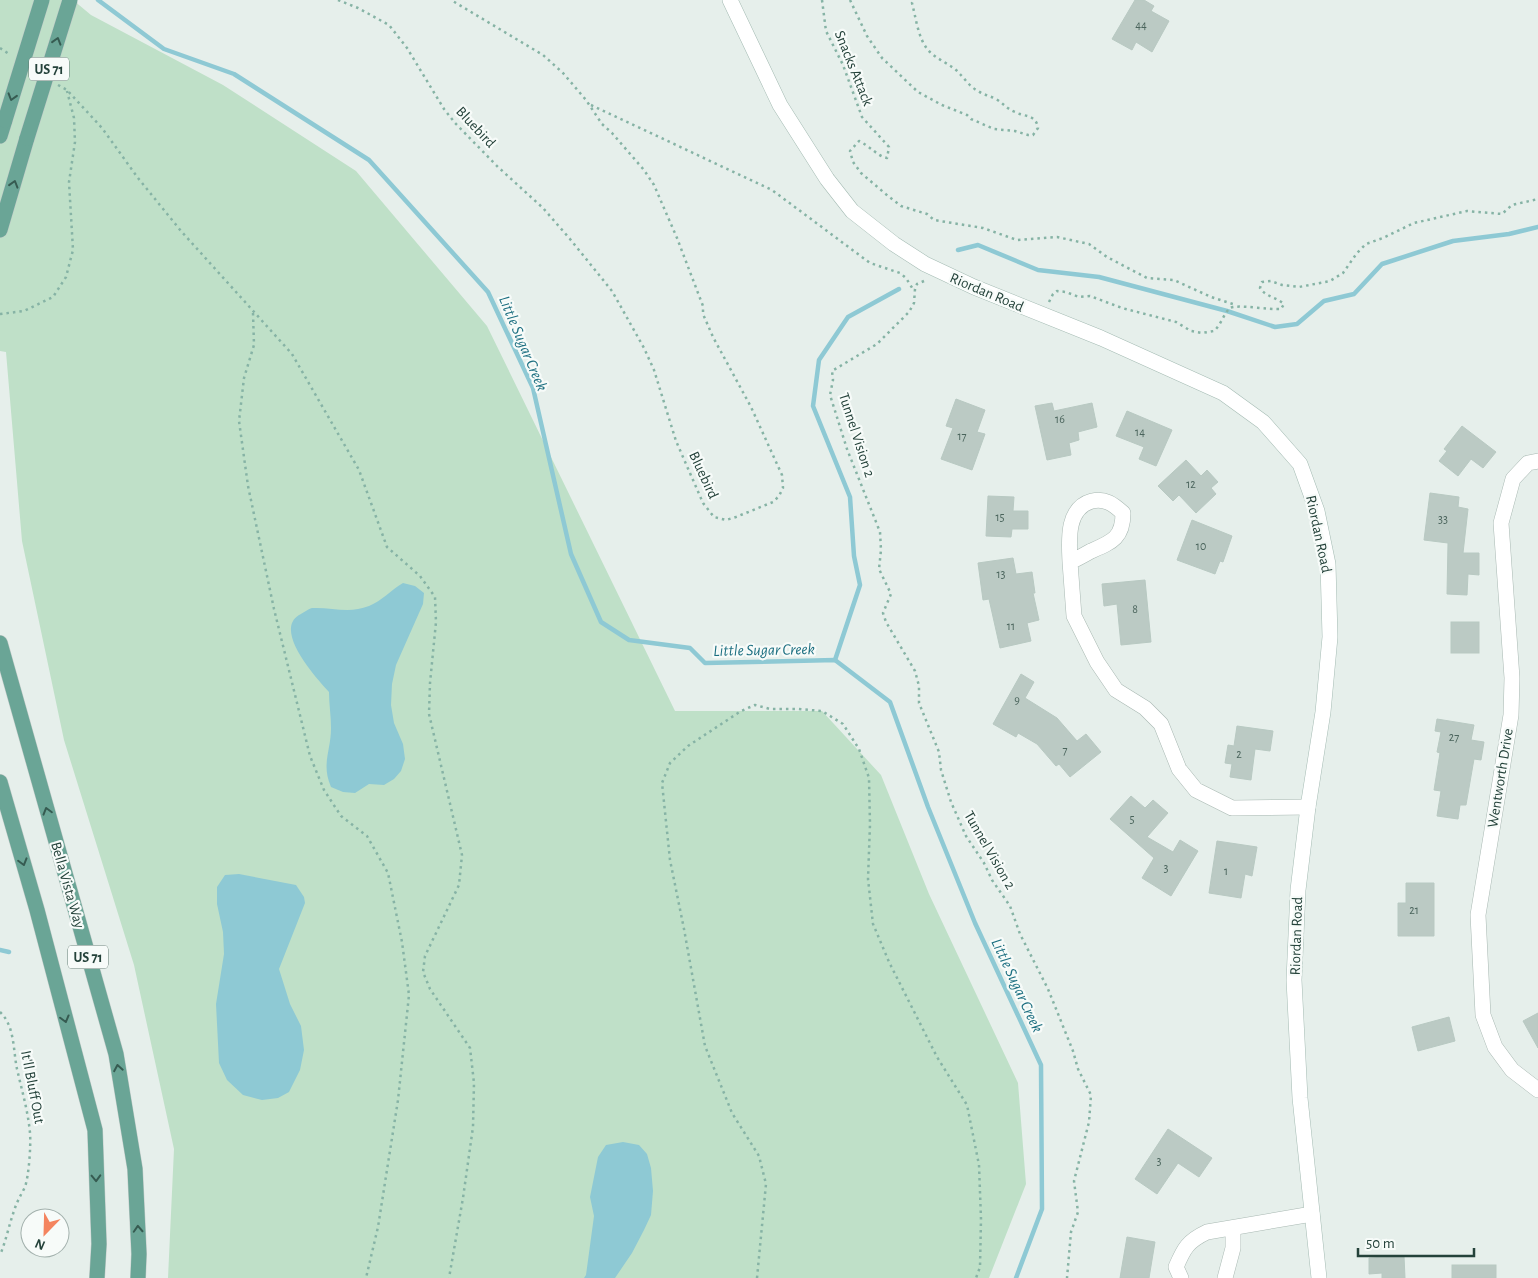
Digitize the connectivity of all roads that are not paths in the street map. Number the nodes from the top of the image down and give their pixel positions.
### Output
1 (42, 0) edge
2 (70, 0) edge
3 (730, 0) edge
4 (0, 136) edge
5 (0, 230) edge
6 (1538, 461) edge
7 (1070, 562) dead end
8 (0, 643) edge
9 (0, 782) edge
10 (1308, 806) junction
11 (1538, 1090) edge
12 (1312, 1214) junction
13 (1233, 1228) junction
14 (97, 1278) edge
15 (138, 1278) edge
16 (1181, 1278) edge
17 (1224, 1278) edge
18 (1319, 1278) edge

1 -> 4 main road, US 71, bridge
5 -> 2 main road, US 71, bridge
3 - 10 street, Riordan Road
6 - 11 street, Wentworth Drive
7 - 10 street
15 -> 8 main road, Bella Vista Way / US 71
9 -> 14 main road, US 71
10 - 12 street, Riordan Road
12 - 13 street
12 - 18 street, Riordan Road
13 - 16 street
13 - 17 street

